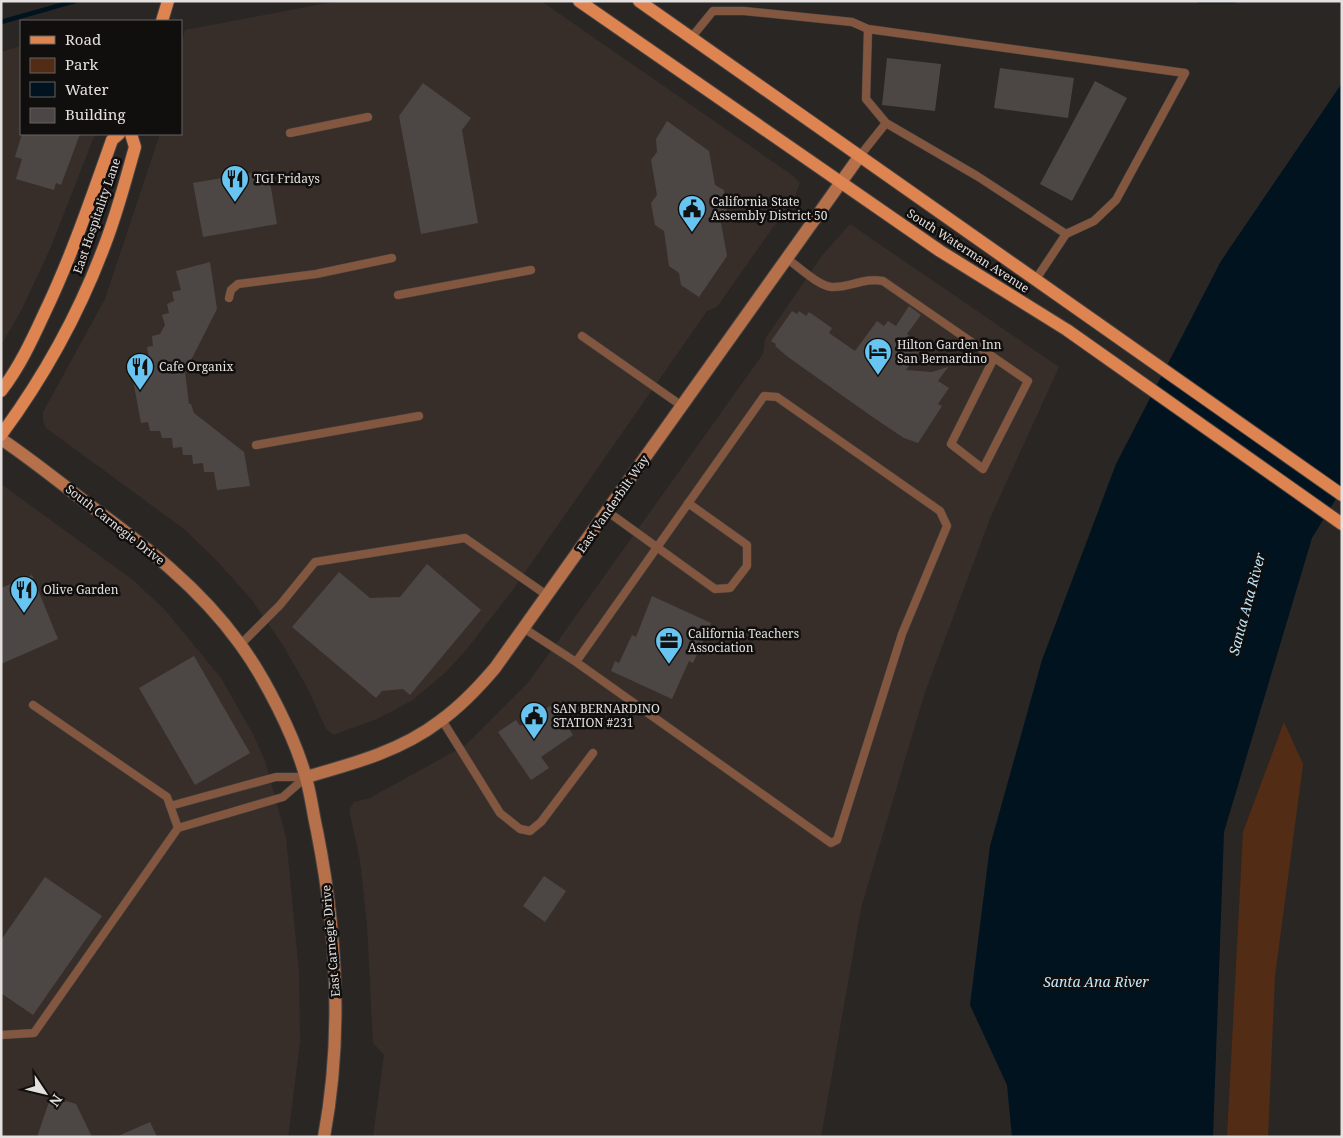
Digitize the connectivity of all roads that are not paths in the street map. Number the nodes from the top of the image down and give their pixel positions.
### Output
1 (579, 1) edge
2 (639, 1) edge
3 (168, 2) edge
4 (162, 20) edge
5 (868, 29) junction
6 (691, 38) junction
7 (368, 117) dead end
8 (886, 123) junction
9 (290, 133) dead end
10 (118, 135) edge
11 (131, 135) edge
12 (859, 157) junction
13 (841, 182) junction
14 (1066, 234) junction
15 (392, 258) dead end
16 (786, 258) junction
17 (531, 270) dead end
18 (1036, 279) junction
19 (398, 295) dead end
20 (228, 298) dead end
21 (582, 336) dead end
22 (994, 358) junction
23 (1, 391) edge
24 (682, 406) junction
25 (419, 416) dead end
26 (1, 435) edge
27 (1, 439) edge
28 (256, 444) dead end
29 (1342, 495) edge
30 (688, 503) junction
31 (608, 512) junction
32 (1342, 524) edge
33 (656, 548) junction
34 (548, 596) junction
35 (525, 629) junction
36 (241, 644) junction
37 (576, 662) junction
38 (33, 705) dead end
39 (442, 720) junction
40 (592, 753) dead end
41 (306, 777) junction
42 (170, 806) junction
43 (178, 828) junction
44 (1, 1035) edge
45 (324, 1137) edge

1 - 13 main road, South Waterman Avenue
2 - 6 main road, South Waterman Avenue
3 - 4 main road
5 - 6 lane
5 - 8 lane
5 - 14 lane
6 - 12 main road, South Waterman Avenue
7 - 9 lane
8 - 12 lane
8 - 14 lane
10 - 23 main road, East Hospitality Lane
11 - 26 main road, East Hospitality Lane
12 - 13 street, East Vanderbilt Way
12 - 18 main road, South Waterman Avenue
13 - 16 street, East Vanderbilt Way
13 - 32 main road, South Waterman Avenue
14 - 18 lane
15 - 20 lane
16 - 22 lane
16 - 24 street, East Vanderbilt Way
17 - 19 lane
18 - 29 main road, South Waterman Avenue
21 - 24 lane
22 - 22 lane
24 - 31 street, East Vanderbilt Way
25 - 28 lane
27 - 36 street, South Carnegie Drive
30 - 33 lane
30 - 33 lane
30 - 37 lane
31 - 33 lane
31 - 34 street, East Vanderbilt Way
33 - 37 lane
34 - 35 street, East Vanderbilt Way
34 - 36 lane
35 - 37 lane
35 - 39 street, East Vanderbilt Way
36 - 41 street, South Carnegie Drive
38 - 42 lane
39 - 40 lane
39 - 41 street, East Vanderbilt Way
41 - 42 lane
41 - 43 lane
41 - 45 street, East Carnegie Drive
42 - 43 lane
43 - 44 lane

